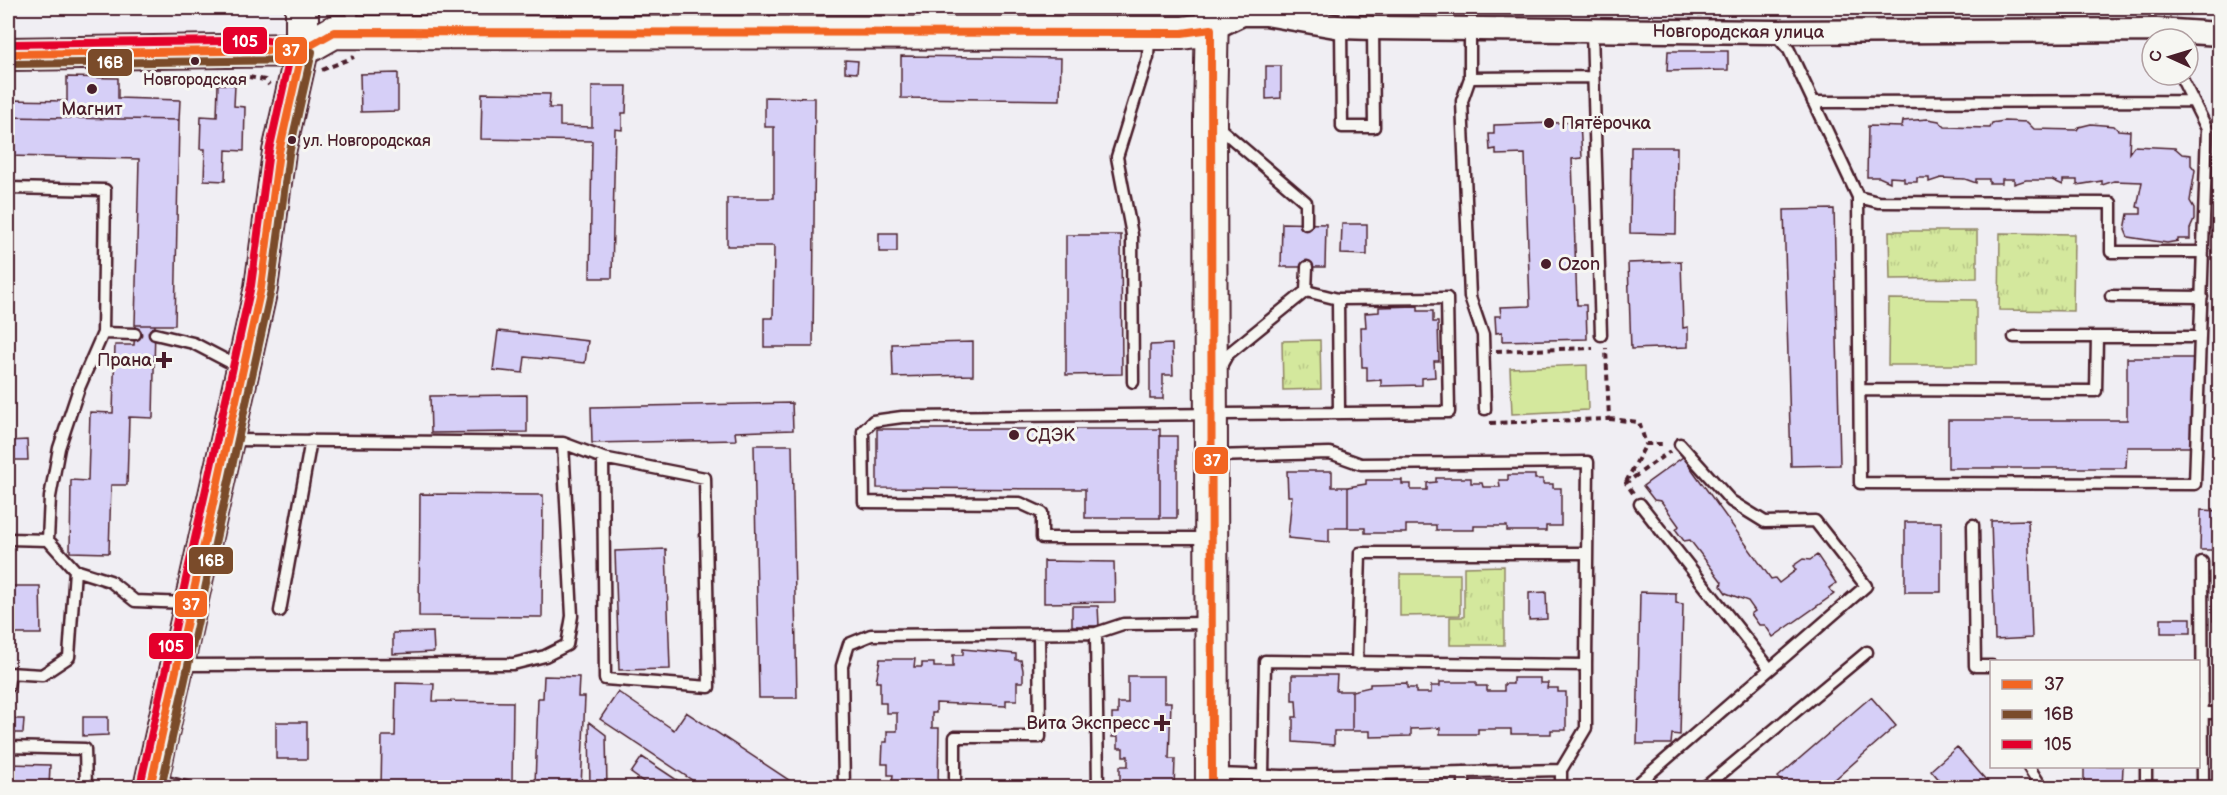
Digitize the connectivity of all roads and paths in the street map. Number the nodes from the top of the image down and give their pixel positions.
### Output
1 (302, 8) edge
2 (1212, 18) edge
3 (1341, 27) junction
4 (1373, 28) junction
5 (1470, 29) junction
6 (1592, 30) junction
7 (356, 31) edge
8 (1773, 32) junction
9 (1149, 33) junction
10 (2200, 34) edge
11 (2220, 34) edge
12 (2140, 35) edge
13 (8, 54) edge
14 (307, 62) junction
15 (1593, 77) junction
16 (1470, 78) junction
17 (2186, 87) edge
18 (2193, 101) junction
19 (1813, 102) junction
20 (1210, 120) junction
21 (8, 188) edge
22 (1858, 197) junction
23 (1306, 224) dead end
24 (2203, 252) junction
25 (1307, 267) dead end
26 (1306, 291) junction
27 (2111, 296) dead end
28 (2202, 297) junction
29 (1338, 300) junction
30 (103, 333) junction
31 (135, 334) dead end
32 (155, 334) dead end
33 (1601, 335) dead end
34 (2014, 337) dead end
35 (2097, 337) junction
36 (2200, 337) junction
37 (1484, 352) junction
38 (244, 370) junction
39 (1133, 382) dead end
40 (1860, 390) junction
41 (1211, 402) junction
42 (1485, 409) joint
43 (1339, 412) junction
44 (1609, 419) junction
45 (229, 440) junction
46 (311, 440) junction
47 (563, 443) junction
48 (1646, 444) junction
49 (1680, 444) junction
50 (1211, 456) junction
51 (603, 458) junction
52 (1626, 483) junction
53 (1640, 504) joint
54 (1973, 525) dead end
55 (1212, 538) junction
56 (8, 539) edge
57 (48, 540) junction
58 (1587, 553) junction
59 (2202, 562) dead end
60 (75, 570) junction
61 (190, 603) junction
62 (280, 611) dead end
63 (1212, 623) junction
64 (1039, 633) junction
65 (1096, 633) junction
66 (1867, 652) dead end
67 (1357, 663) junction
68 (175, 665) junction
69 (1586, 665) junction
70 (1990, 666) edge
71 (1770, 669) junction
72 (2200, 672) edge
73 (9, 673) edge
74 (8, 687) edge
75 (2202, 713) junction
76 (2220, 713) edge
77 (8, 747) edge
78 (2029, 768) edge
79 (2146, 768) edge
80 (1561, 770) junction
81 (1464, 772) junction
82 (1381, 774) junction
83 (1263, 776) junction
84 (1212, 781) edge
85 (1283, 782) edge
86 (151, 783) edge
87 (1706, 786) edge
88 (86, 788) edge
89 (189, 788) edge
90 (844, 788) edge
91 (955, 788) edge
92 (1098, 788) edge
93 (1378, 788) edge
94 (1464, 788) edge
95 (1561, 788) edge
96 (1633, 788) edge
97 (1730, 788) edge
98 (2042, 788) edge
99 (2146, 788) edge
100 (2203, 788) edge

1 - 14 street
2 - 3 street, Новгородская улица
2 - 9 street, Новгородская улица
2 - 20 street
3 - 4 street, Новгородская улица
3 - 4 lane
4 - 5 street, Новгородская улица
5 - 6 street, Новгородская улица
5 - 16 lane
6 - 8 street, Новгородская улица
6 - 15 lane
7 - 9 street, Новгородская улица
7 - 14 path
7 - 14 street, Новгородская улица
8 - 12 street, Новгородская улица
8 - 19 lane
9 - 39 lane
10 - 11 street, Новгородская улица
13 - 14 street, Новгородская улица
14 - 38 street
15 - 16 lane
15 - 33 lane
16 - 37 lane
17 - 18 lane
18 - 19 lane
18 - 24 lane
19 - 22 lane
20 - 23 lane
20 - 41 street
21 - 30 lane
22 - 24 lane
22 - 40 lane
24 - 28 lane
25 - 26 lane
26 - 29 lane
26 - 41 lane
27 - 28 lane
28 - 36 lane
29 - 43 lane
29 - 43 lane
30 - 31 lane
30 - 57 lane
32 - 38 lane
34 - 35 lane
35 - 36 lane
35 - 40 lane
36 - 40 lane
37 - 42 lane
37 - 44 path
38 - 45 street
41 - 43 lane
41 - 50 street
41 - 55 lane
42 - 44 path
44 - 48 path
45 - 46 lane
45 - 61 street
46 - 47 lane
46 - 62 lane
47 - 51 lane
47 - 68 lane
48 - 49 path
48 - 52 path
49 - 52 path
49 - 71 lane
50 - 55 street
50 - 58 lane
51 - 51 lane
52 - 53 path
53 - 71 lane
54 - 70 lane
55 - 63 street
56 - 57 lane
57 - 60 lane
58 - 67 lane
58 - 69 lane
59 - 72 lane
60 - 61 lane
60 - 73 lane
61 - 68 street
63 - 65 lane
63 - 84 street
64 - 65 lane
64 - 90 lane
64 - 91 lane
65 - 92 lane
66 - 87 lane
67 - 69 lane
67 - 83 lane
68 - 86 street
69 - 80 lane
71 - 96 lane
72 - 75 lane
73 - 74 lane
75 - 76 lane
75 - 100 lane
77 - 88 lane
78 - 98 lane
79 - 99 lane
80 - 81 lane
80 - 95 lane
81 - 82 lane
81 - 94 lane
82 - 85 lane
82 - 93 lane
83 - 84 lane
83 - 85 lane
86 - 89 lane
87 - 97 lane

